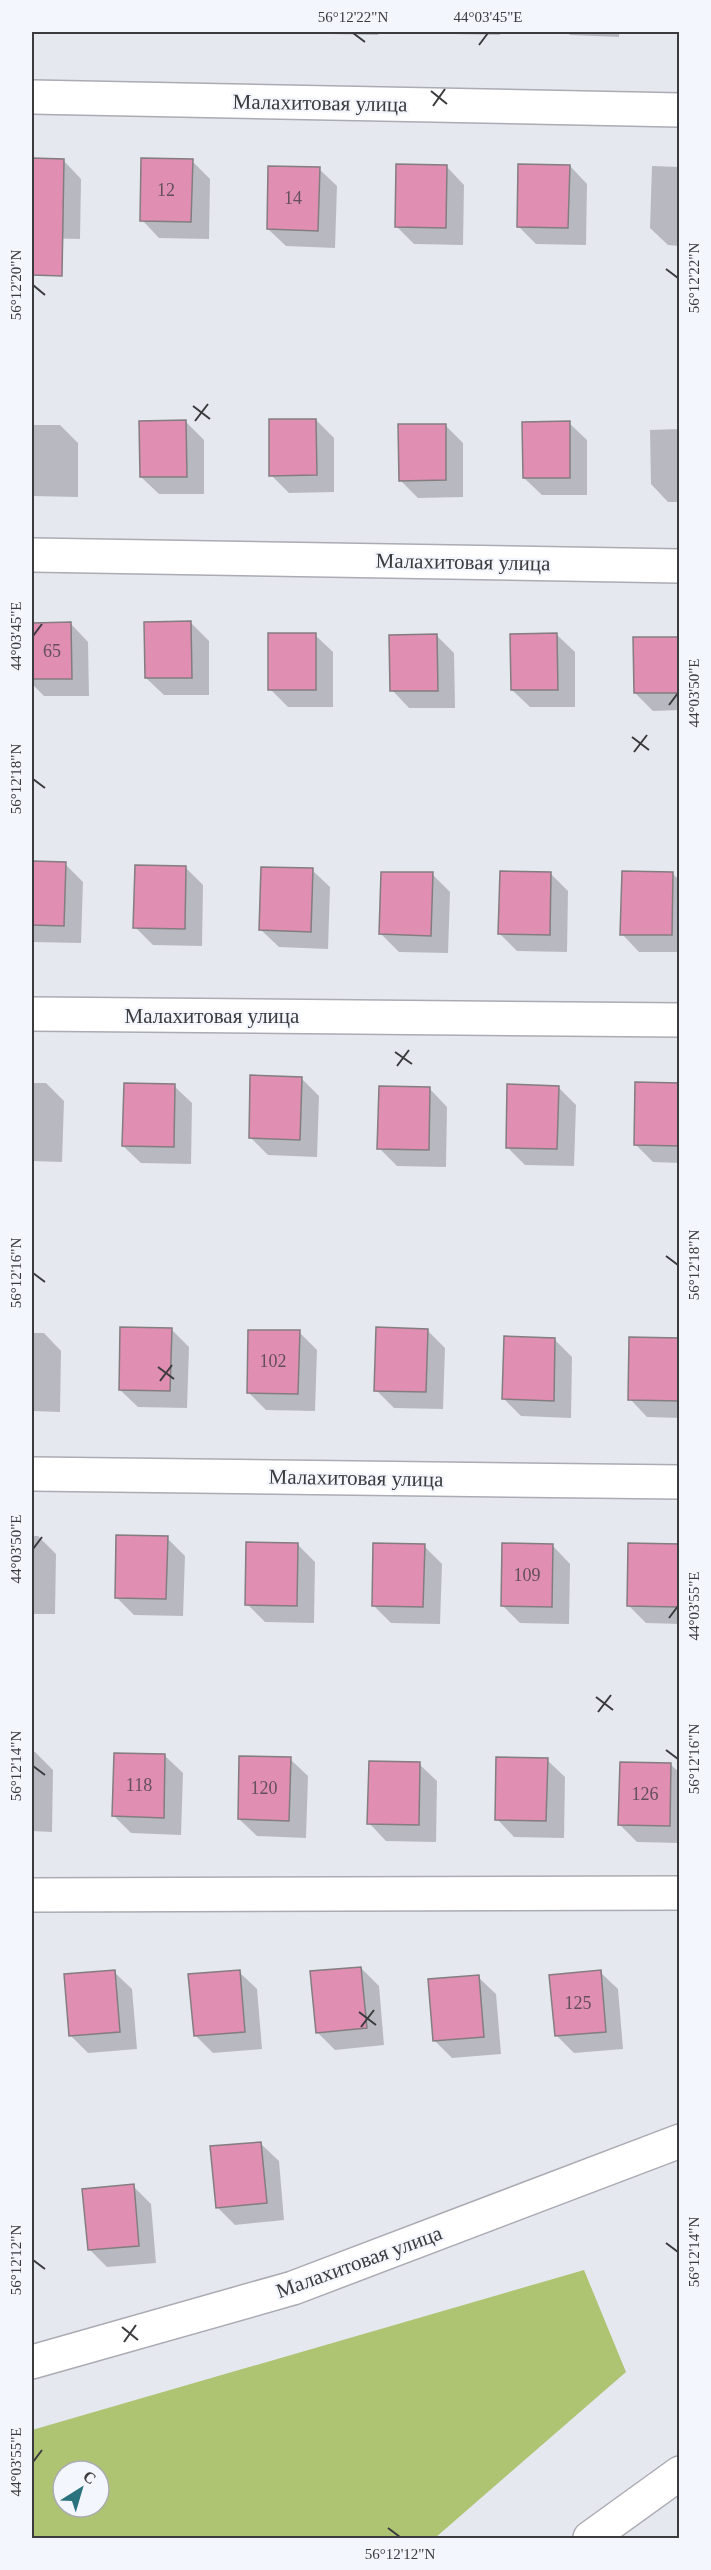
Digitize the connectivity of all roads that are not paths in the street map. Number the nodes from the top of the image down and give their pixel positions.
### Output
1 (32, 97) edge
2 (680, 110) edge
3 (32, 555) edge
4 (680, 566) edge
5 (32, 1014) edge
6 (680, 1020) edge
7 (32, 1474) edge
8 (680, 1482) edge
9 (680, 1893) edge
10 (32, 1895) edge
11 (680, 2141) edge
12 (32, 2362) edge
13 (680, 2473) edge
14 (590, 2538) edge

1 - 2 street, Малахитовая улица
3 - 4 street, Малахитовая улица
5 - 6 street, Малахитовая улица
7 - 8 street, Малахитовая улица
9 - 10 street
11 - 12 street, Малахитовая улица
13 - 14 street

